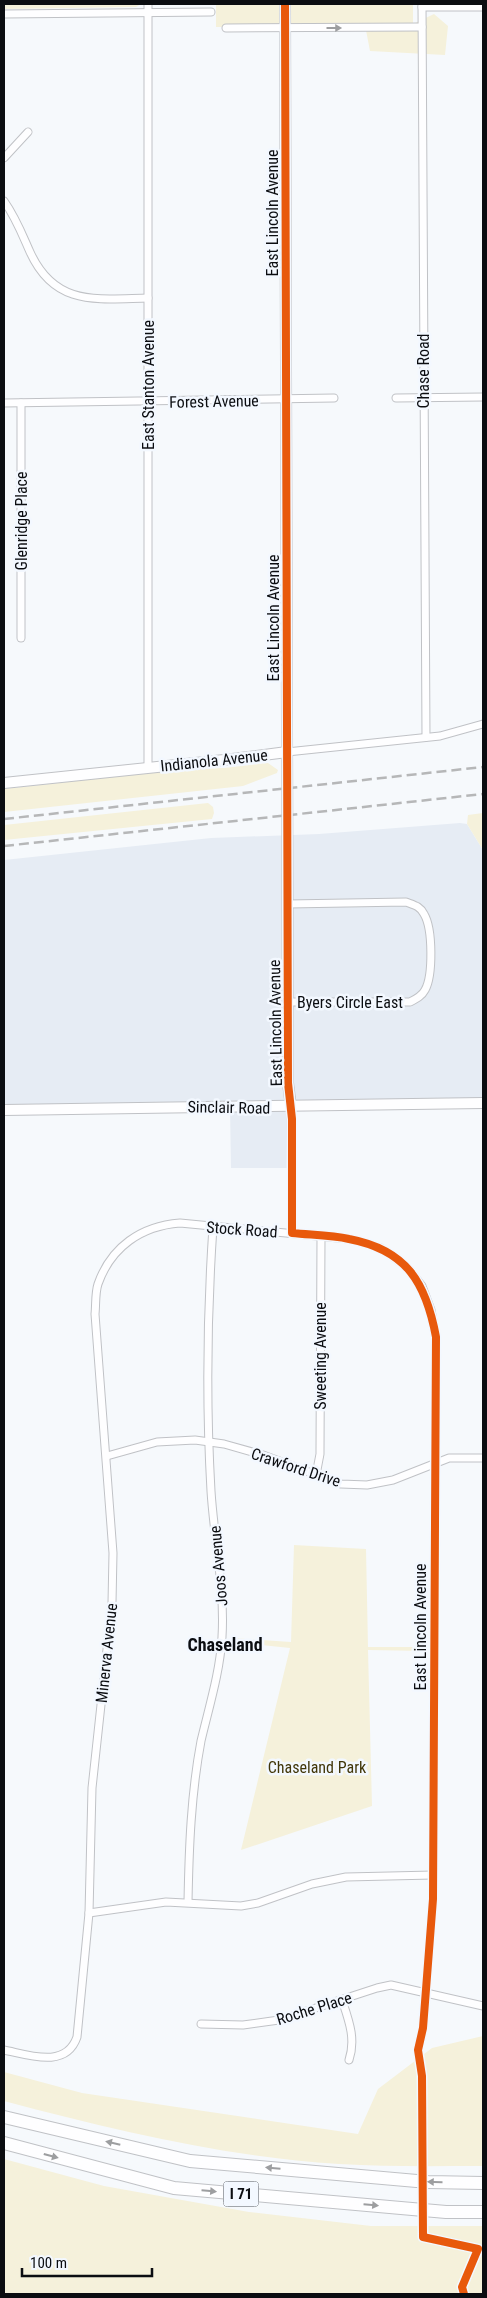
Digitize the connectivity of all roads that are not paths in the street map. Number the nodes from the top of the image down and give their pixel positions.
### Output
1 (148, 4) edge
2 (285, 4) edge
3 (422, 6) edge
4 (483, 6) edge
5 (211, 12) dead end
6 (148, 13) junction
7 (4, 14) edge
8 (422, 27) junction
9 (226, 28) dead end
10 (285, 28) junction
11 (28, 132) dead end
12 (4, 158) edge
13 (4, 201) edge
14 (148, 298) junction
15 (483, 397) edge
16 (334, 398) dead end
17 (396, 398) dead end
18 (424, 398) junction
19 (286, 400) junction
20 (4, 403) edge
21 (21, 403) junction
22 (148, 403) junction
23 (21, 638) dead end
24 (483, 724) edge
25 (426, 738) junction
26 (287, 752) junction
27 (148, 767) junction
28 (4, 783) edge
29 (288, 904) junction
30 (288, 1002) junction
31 (483, 1103) edge
32 (290, 1107) junction
33 (4, 1110) edge
34 (214, 1227) junction
35 (292, 1233) junction
36 (321, 1236) junction
37 (109, 1259) joint
38 (408, 1268) joint
39 (209, 1442) junction
40 (107, 1456) junction
41 (483, 1458) edge
42 (435, 1463) junction
43 (316, 1475) junction
44 (433, 1875) junction
45 (188, 1902) junction
46 (89, 1913) junction
47 (426, 1992) junction
48 (342, 2000) junction
49 (483, 2006) edge
50 (201, 2024) dead end
51 (4, 2050) edge
52 (350, 2060) dead end
53 (4, 2117) edge
54 (4, 2143) edge
55 (483, 2183) edge
56 (483, 2212) edge

1 - 6 street, East Stanton Avenue
2 - 10 main road, East Lincoln Avenue
3 - 4 street
3 - 8 street, Chase Road
5 - 6 street
6 - 7 street
6 - 14 street, East Stanton Avenue
10 -> 8 street
8 - 18 street, Chase Road
9 - 10 street
10 - 19 main road, East Lincoln Avenue
11 - 12 street
13 - 14 street
14 - 22 street, East Stanton Avenue
15 - 18 street
16 - 19 street, Forest Avenue
17 - 18 street
18 - 25 street, Chase Road
19 - 22 street, Forest Avenue
19 - 26 main road, East Lincoln Avenue
20 - 21 street, Forest Avenue
21 - 22 street, Forest Avenue
21 - 23 street, Glenridge Place
22 - 27 street, East Stanton Avenue
24 - 25 street, Indianola Avenue
25 - 26 street, Indianola Avenue
26 - 27 main road, Indianola Avenue
26 - 29 main road, East Lincoln Avenue
27 - 28 main road, Indianola Avenue
29 - 30 main road, East Lincoln Avenue
29 - 30 street, Byers Circle East
30 - 32 main road, East Lincoln Avenue
31 - 32 main road, Sinclair Road
32 - 33 main road, Sinclair Road
32 - 35 street, East Lincoln Avenue
34 - 35 street, Stock Road
34 - 37 street, Stock Road
34 - 39 street, Joos Avenue
35 - 36 street, Stock Road
36 - 38 street, Stock Road
36 - 43 street, Sweeting Avenue
37 - 40 street, Minerva Avenue
38 - 42 street, East Lincoln Avenue
39 - 40 street, Crawford Drive
39 - 43 street, Crawford Drive
39 - 45 street, Joos Avenue
40 - 46 street, Minerva Avenue
41 - 42 street, Crawford Drive
42 - 43 street, Crawford Drive
42 - 44 street, East Lincoln Avenue
44 - 45 street
44 - 47 street, East Lincoln Avenue
45 - 46 street
46 - 51 street, Minerva Avenue
47 - 48 street, Roche Place
47 - 49 street, Roche Place
48 - 50 street, Roche Place
48 - 52 street
55 -> 53 highway, I 71
54 -> 56 highway, I 71

